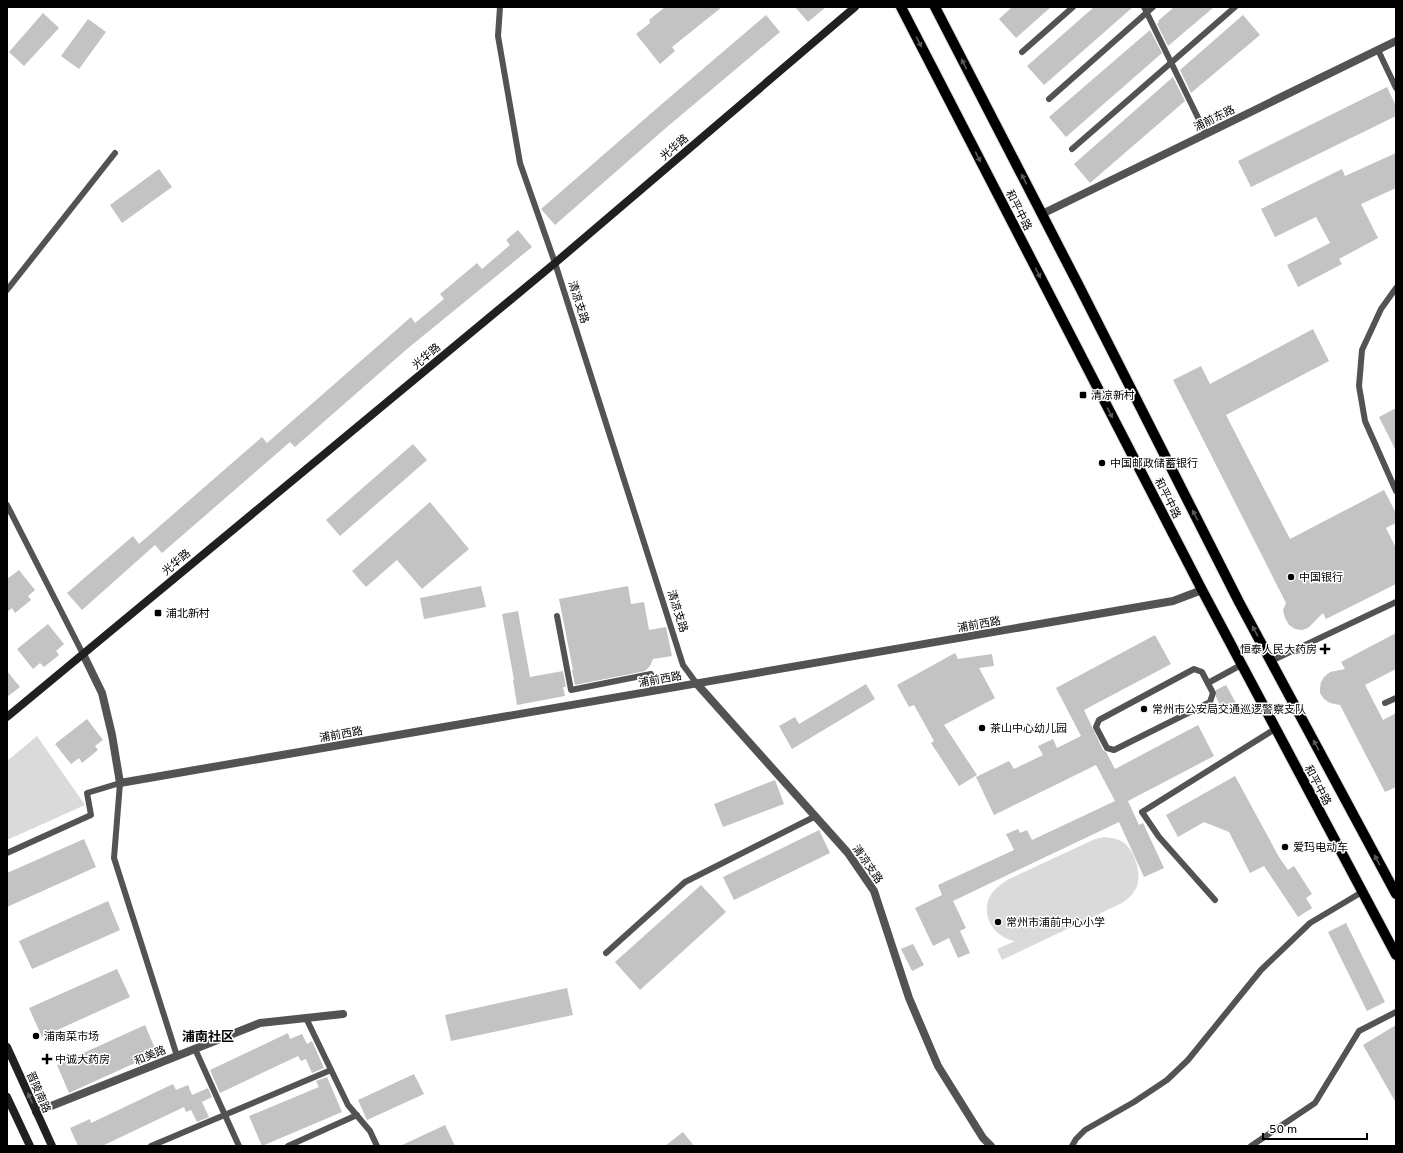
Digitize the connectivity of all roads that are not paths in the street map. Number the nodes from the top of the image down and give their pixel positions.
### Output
1 (500, 7) edge
2 (855, 7) edge
3 (901, 7) edge
4 (935, 7) edge
5 (1073, 7) edge
6 (1153, 7) edge
7 (1236, 7) edge
8 (1145, 10) edge
9 (1396, 41) edge
10 (1378, 50) junction
11 (1022, 52) dead end
12 (1171, 63) junction
13 (1396, 88) edge
14 (1049, 99) dead end
15 (1206, 134) junction
16 (1072, 149) dead end
17 (115, 153) dead end
18 (1042, 214) junction
19 (555, 263) junction
20 (1396, 288) edge
21 (7, 290) edge
22 (1396, 491) edge
23 (7, 504) edge
24 (1202, 590) junction
25 (1396, 602) edge
26 (557, 616) dead end
27 (83, 654) junction
28 (1271, 661) junction
29 (1241, 665) junction
30 (1208, 683) junction
31 (697, 684) junction
32 (653, 691) junction
33 (1396, 698) edge
34 (1385, 703) dead end
35 (7, 717) edge
36 (1275, 729) junction
37 (120, 784) junction
38 (816, 816) junction
39 (7, 853) edge
40 (1362, 892) junction
41 (1396, 894) edge
42 (1215, 900) dead end
43 (606, 953) dead end
44 (1396, 956) edge
45 (1396, 1012) edge
46 (343, 1014) dead end
47 (306, 1018) junction
48 (7, 1047) edge
49 (194, 1049) junction
50 (177, 1056) junction
51 (331, 1070) junction
52 (7, 1097) edge
53 (36, 1112) junction
54 (225, 1115) junction
55 (357, 1115) junction
56 (30, 1146) edge
57 (52, 1146) edge
58 (151, 1146) edge
59 (239, 1146) edge
60 (288, 1146) edge
61 (377, 1146) edge
62 (991, 1146) edge
63 (1072, 1146) edge
64 (1250, 1146) edge

1 - 19 lane, 清凉支路
2 - 19 main road, 光华路
3 -> 24 main road, 和平中路
18 -> 4 main road, 和平中路
5 - 11 lane
6 - 8 lane
7 - 12 lane
8 - 12 lane
8 - 14 lane
9 - 10 street, 浦前东路
10 - 13 lane
10 - 15 street, 浦前东路
12 - 15 lane
12 - 16 lane
15 - 18 street, 浦前东路
17 - 21 lane
28 -> 18 main road, 和平中路
19 - 27 main road, 光华路
19 - 31 lane, 清凉支路
20 - 22 lane
23 - 27 lane
24 - 29 main road, 和平中路
24 - 31 street, 浦前西路
25 - 28 lane
26 - 32 lane
27 - 35 main road, 光华路
27 - 37 street
41 -> 28 main road, 和平中路
29 - 30 lane
29 - 36 main road, 和平中路
30 - 30 lane
31 - 32 street, 浦前西路
31 - 38 street, 清凉支路
32 - 37 street, 浦前西路
33 - 34 lane
36 - 40 main road, 和平中路
36 - 42 lane
37 - 39 lane
37 - 50 lane
38 - 43 lane
38 - 62 street, 清凉支路
40 - 44 main road, 和平中路
40 - 63 lane
45 - 64 lane
46 - 47 street, 和美路
47 - 49 street, 和美路
47 - 51 lane
53 -> 48 main road, 晋陵南路
49 - 50 street, 和美路
49 - 54 lane
50 - 53 street, 和美路
51 - 54 lane
51 - 55 lane
52 - 56 main road
53 - 57 main road, 晋陵南路
54 - 58 lane
54 - 59 lane
55 - 60 lane
55 - 61 lane

